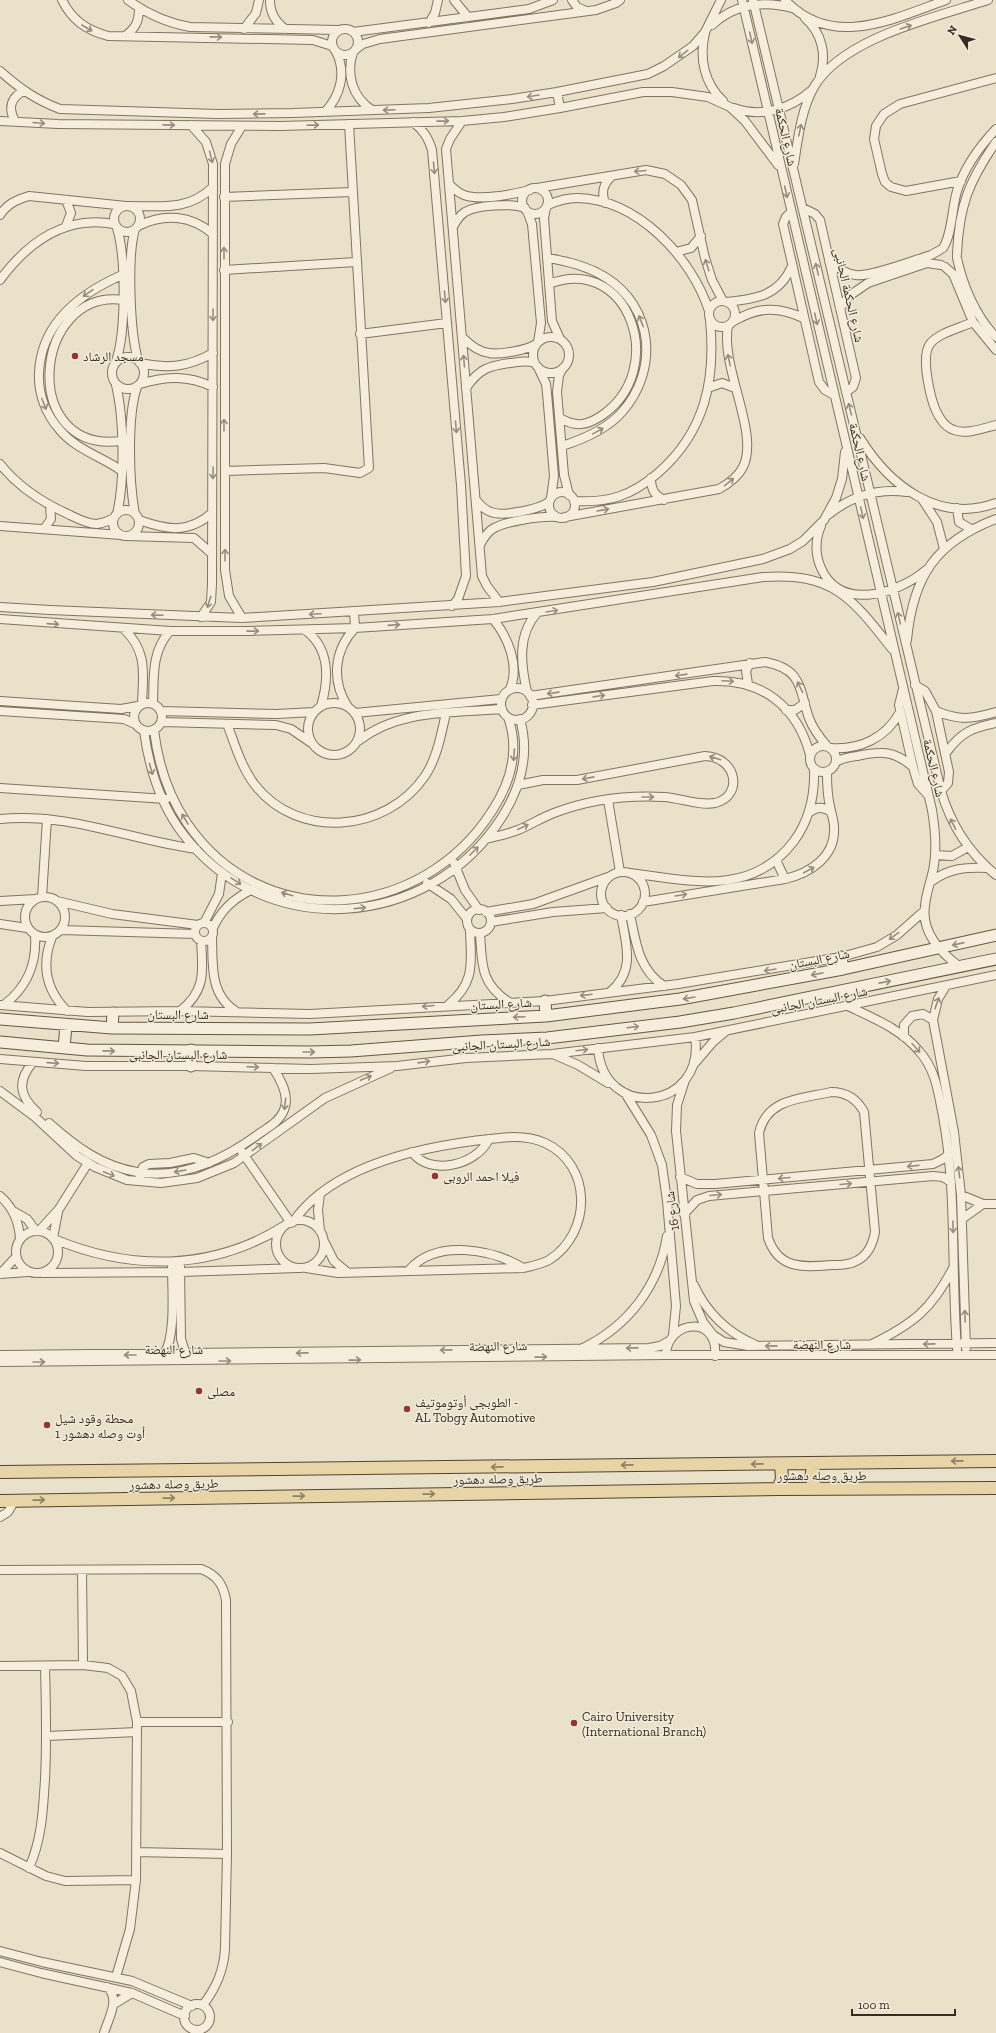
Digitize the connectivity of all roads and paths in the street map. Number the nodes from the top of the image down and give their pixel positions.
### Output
1 (62, 0) edge
2 (128, 0) edge
3 (259, 0) edge
4 (270, 0) edge
5 (438, 0) edge
6 (454, 0) edge
7 (553, 0) edge
8 (572, 0) edge
9 (620, 0) edge
10 (721, 0) edge
11 (785, 0) edge
12 (946, 0) edge
13 (988, 0) edge
14 (754, 2) edge
15 (743, 3) edge
16 (139, 8) junction
17 (795, 9) junction
18 (584, 10) junction
19 (802, 15) junction
20 (468, 18) junction
21 (887, 21) junction
22 (429, 23) junction
23 (244, 28) junction
24 (285, 29) junction
25 (339, 30) junction
26 (707, 30) junction
27 (353, 32) junction
28 (891, 33) junction
29 (125, 36) junction
30 (334, 49) junction
31 (354, 51) junction
32 (0, 71) edge
33 (996, 78) edge
34 (818, 81) junction
35 (813, 89) junction
36 (23, 91) junction
37 (557, 92) junction
38 (728, 105) junction
39 (560, 108) junction
40 (779, 109) junction
41 (372, 110) junction
42 (112, 112) junction
43 (325, 112) junction
44 (768, 112) junction
45 (293, 113) junction
46 (0, 121) edge
47 (15, 121) junction
48 (462, 121) junction
49 (413, 122) junction
50 (348, 124) junction
51 (112, 125) junction
52 (191, 125) junction
53 (242, 126) junction
54 (293, 126) junction
55 (996, 129) edge
56 (996, 142) edge
57 (794, 169) junction
58 (781, 170) junction
59 (612, 176) junction
60 (961, 181) junction
61 (449, 184) junction
62 (213, 188) junction
63 (533, 189) junction
64 (352, 192) junction
65 (224, 197) junction
66 (66, 200) junction
67 (605, 203) junction
68 (128, 206) junction
69 (547, 206) junction
70 (803, 208) junction
71 (526, 210) junction
72 (791, 212) junction
73 (0, 215) edge
74 (66, 226) junction
75 (116, 226) junction
76 (137, 227) junction
77 (453, 227) junction
78 (213, 234) junction
79 (701, 236) junction
80 (942, 249) junction
81 (676, 252) junction
82 (957, 256) junction
83 (547, 258) junction
84 (829, 260) junction
85 (356, 262) junction
86 (792, 266) junction
87 (943, 266) junction
88 (4, 268) edge
89 (224, 270) junction
90 (122, 275) junction
91 (0, 280) edge
92 (457, 281) junction
93 (443, 282) junction
94 (549, 284) junction
95 (213, 290) junction
96 (224, 290) junction
97 (122, 300) junction
98 (725, 301) junction
99 (840, 308) junction
100 (709, 312) junction
101 (803, 318) junction
102 (710, 320) junction
103 (973, 322) junction
104 (447, 323) junction
105 (731, 324) junction
106 (360, 334) junction
107 (996, 336) edge
108 (462, 337) junction
109 (560, 339) junction
110 (537, 343) junction
111 (996, 350) edge
112 (213, 353) junction
113 (116, 361) junction
114 (139, 362) junction
115 (536, 365) junction
116 (563, 368) junction
117 (116, 385) junction
118 (139, 385) junction
119 (213, 387) junction
120 (466, 388) junction
121 (708, 388) junction
122 (736, 388) junction
123 (846, 392) junction
124 (834, 395) junction
125 (560, 418) junction
126 (996, 425) edge
127 (855, 431) junction
128 (844, 440) junction
129 (121, 441) junction
130 (471, 442) junction
131 (457, 443) junction
132 (562, 446) junction
133 (225, 448) junction
134 (213, 449) junction
135 (0, 464) edge
136 (122, 471) junction
137 (225, 471) junction
138 (651, 478) junction
139 (907, 492) junction
140 (870, 493) junction
141 (858, 497) junction
142 (572, 498) junction
143 (922, 499) junction
144 (476, 500) junction
145 (550, 500) junction
146 (664, 500) junction
147 (996, 503) edge
148 (50, 506) junction
149 (957, 508) junction
150 (212, 513) junction
151 (116, 516) junction
152 (137, 517) junction
153 (561, 517) junction
154 (825, 518) junction
155 (996, 519) edge
156 (0, 526) edge
157 (44, 529) junction
158 (971, 529) junction
159 (123, 536) junction
160 (480, 546) junction
161 (944, 549) junction
162 (211, 553) junction
163 (926, 570) junction
164 (653, 582) junction
165 (893, 590) junction
166 (838, 591) junction
167 (881, 593) junction
168 (655, 595) junction
169 (499, 602) junction
170 (452, 606) junction
171 (0, 607) edge
172 (28, 609) junction
173 (354, 612) junction
174 (537, 613) junction
175 (201, 617) junction
176 (242, 618) junction
177 (493, 619) junction
178 (0, 620) edge
179 (28, 622) junction
180 (356, 628) junction
181 (124, 629) junction
182 (305, 630) junction
183 (170, 631) junction
184 (906, 646) junction
185 (894, 651) junction
186 (750, 663) junction
187 (645, 680) junction
188 (748, 684) junction
189 (915, 685) junction
190 (510, 689) junction
191 (903, 689) junction
192 (647, 690) junction
193 (529, 694) junction
194 (501, 700) junction
195 (0, 701) edge
196 (805, 703) junction
197 (154, 704) junction
198 (140, 705) junction
199 (532, 705) junction
200 (321, 706) junction
201 (348, 707) junction
202 (502, 709) junction
203 (786, 710) junction
204 (0, 711) edge
205 (161, 711) junction
206 (936, 711) junction
207 (314, 712) junction
208 (900, 712) junction
209 (996, 712) edge
210 (355, 713) junction
211 (446, 713) junction
212 (508, 717) junction
213 (520, 719) junction
214 (162, 722) junction
215 (996, 723) edge
216 (135, 724) junction
217 (227, 724) junction
218 (154, 730) junction
219 (144, 731) junction
220 (358, 741) junction
221 (310, 742) junction
222 (829, 747) junction
223 (946, 753) junction
224 (810, 755) junction
225 (836, 762) junction
226 (913, 767) junction
227 (814, 769) junction
228 (827, 772) junction
229 (518, 785) junction
230 (0, 788) edge
231 (942, 792) junction
232 (928, 795) junction
233 (172, 797) junction
234 (163, 800) junction
235 (608, 800) junction
236 (810, 812) junction
237 (831, 812) junction
238 (0, 819) edge
239 (47, 819) junction
240 (486, 839) junction
241 (968, 847) junction
242 (196, 849) junction
243 (935, 854) junction
244 (451, 859) junction
245 (776, 860) junction
246 (457, 867) junction
247 (988, 868) junction
248 (222, 872) junction
249 (620, 872) junction
250 (630, 873) junction
251 (996, 875) edge
252 (610, 876) junction
253 (424, 877) junction
254 (785, 878) junction
255 (932, 881) junction
256 (429, 886) junction
257 (251, 890) junction
258 (39, 898) junction
259 (0, 901) edge
260 (57, 901) junction
261 (643, 902) junction
262 (306, 903) junction
263 (607, 908) junction
264 (483, 911) junction
265 (924, 911) junction
266 (630, 914) junction
267 (621, 916) junction
268 (467, 919) junction
269 (491, 922) junction
270 (0, 924) edge
271 (201, 924) junction
272 (27, 928) junction
273 (61, 930) junction
274 (470, 930) junction
275 (212, 932) junction
276 (480, 933) junction
277 (195, 934) junction
278 (35, 935) junction
279 (996, 935) edge
280 (52, 937) junction
281 (201, 941) junction
282 (938, 948) junction
283 (840, 957) junction
284 (996, 959) edge
285 (960, 967) junction
286 (843, 969) junction
287 (996, 975) edge
288 (664, 986) junction
289 (946, 986) junction
290 (610, 992) junction
291 (545, 1001) junction
292 (509, 1002) junction
293 (2, 1005) edge
294 (448, 1005) junction
295 (848, 1006) junction
296 (67, 1011) junction
297 (180, 1011) junction
298 (238, 1012) junction
299 (113, 1013) junction
300 (546, 1016) junction
301 (0, 1018) edge
302 (933, 1020) junction
303 (66, 1025) junction
304 (112, 1028) junction
305 (728, 1029) junction
306 (694, 1037) junction
307 (904, 1037) junction
308 (0, 1042) edge
309 (64, 1048) junction
310 (598, 1048) junction
311 (191, 1050) junction
312 (552, 1054) junction
313 (0, 1059) edge
314 (33, 1062) junction
315 (191, 1066) junction
316 (397, 1066) junction
317 (694, 1066) junction
318 (273, 1068) junction
319 (685, 1080) junction
320 (613, 1086) junction
321 (0, 1092) edge
322 (624, 1094) junction
323 (950, 1133) junction
324 (489, 1139) junction
325 (239, 1148) junction
326 (412, 1152) junction
327 (949, 1154) junction
328 (245, 1156) junction
329 (88, 1163) junction
330 (870, 1170) junction
331 (141, 1173) junction
332 (680, 1178) junction
333 (762, 1180) junction
334 (139, 1182) junction
335 (872, 1182) junction
336 (951, 1182) junction
337 (763, 1191) junction
338 (320, 1194) junction
339 (961, 1195) junction
340 (0, 1196) edge
341 (982, 1204) junction
342 (996, 1204) edge
343 (953, 1206) junction
344 (962, 1206) junction
345 (59, 1209) junction
346 (13, 1211) junction
347 (684, 1214) junction
348 (962, 1219) junction
349 (669, 1221) junction
350 (289, 1224) junction
351 (38, 1231) junction
352 (320, 1231) junction
353 (54, 1238) junction
354 (20, 1240) junction
355 (324, 1241) junction
356 (16, 1257) junction
357 (176, 1262) junction
358 (954, 1267) junction
359 (297, 1268) junction
360 (306, 1268) junction
361 (524, 1268) junction
362 (410, 1270) junction
363 (28, 1272) junction
364 (176, 1272) junction
365 (346, 1272) junction
366 (42, 1273) junction
367 (0, 1274) edge
368 (692, 1278) junction
369 (712, 1335) junction
370 (671, 1338) junction
371 (996, 1343) edge
372 (956, 1344) junction
373 (966, 1344) junction
374 (870, 1345) junction
375 (757, 1346) junction
376 (581, 1352) junction
377 (164, 1354) junction
378 (0, 1355) edge
379 (666, 1355) junction
380 (957, 1355) junction
381 (967, 1355) junction
382 (996, 1355) edge
383 (715, 1356) junction
384 (187, 1358) junction
385 (0, 1362) edge
386 (996, 1461) edge
387 (816, 1463) junction
388 (781, 1464) junction
389 (0, 1472) edge
390 (817, 1488) junction
391 (996, 1488) edge
392 (778, 1489) junction
393 (15, 1500) junction
394 (0, 1501) edge
395 (0, 1517) edge
396 (0, 1570) edge
397 (82, 1570) junction
398 (83, 1665) junction
399 (0, 1666) edge
400 (45, 1666) junction
401 (137, 1722) junction
402 (228, 1722) junction
403 (137, 1732) junction
404 (47, 1736) junction
405 (136, 1852) junction
406 (0, 1853) edge
407 (227, 1854) junction
408 (29, 1868) junction
409 (136, 1880) junction
410 (0, 1951) edge
411 (0, 1962) edge
412 (116, 1977) junction
413 (107, 1987) junction
414 (132, 1993) junction
415 (114, 2004) junction
416 (203, 2005) junction
417 (192, 2006) junction
418 (185, 2016) junction
419 (198, 2032) edge
420 (104, 2033) edge

1 -> 29 street
2 - 16 street
3 - 23 street
4 - 24 street
5 - 22 street
6 - 20 street
7 - 20 street
8 - 18 street
9 - 18 street
10 - 26 street
11 - 17 street
12 - 21 street
28 -> 13 street
14 - 15 street
14 - 17 street
14 - 40 street, شارع الحكمة
15 - 26 street
15 -> 44 street, شارع الحكمة
16 - 23 street
16 - 29 street
17 - 19 street
18 - 31 street
19 - 21 street
19 - 34 street
20 - 22 street
21 - 28 street
22 - 27 street
23 - 24 street
24 - 25 street
25 - 27 street
25 - 30 street
26 -> 37 street
26 - 38 street
27 - 31 street
28 - 34 street
29 -> 30 street
30 - 31 street
30 - 43 street
31 - 41 street
32 - 36 street
33 - 60 street
34 - 35 street
35 - 40 street
57 -> 35 street
36 - 42 street
36 - 47 street
37 - 39 street
37 -> 41 street
38 - 39 street
38 - 44 street
38 - 58 street
39 - 48 street
40 - 44 street
40 - 57 street, شارع الحكمة
41 - 43 street
45 -> 42 street
42 - 51 street
43 - 45 street
44 - 58 street, شارع الحكمة
45 - 54 street
46 - 47 street
47 -> 51 street
49 -> 48 street
48 - 61 street
49 - 50 street
49 -> 93 street
54 -> 50 street
50 - 64 street
51 -> 52 street
52 - 53 street
52 -> 62 street
53 - 54 street
53 - 65 street
55 - 60 street
56 - 82 street
57 - 70 street, شارع الحكمة
58 -> 72 street, شارع الحكمة
59 - 63 street
59 - 67 street
79 -> 59 street
60 - 80 street
61 - 63 street
61 - 77 street
62 - 68 street
62 - 78 street
63 - 69 street
63 - 71 street
64 - 65 street
64 - 85 street
89 -> 65 street
66 - 68 street
66 - 73 street
66 - 74 street
67 - 69 street
67 - 81 street
68 - 75 street
68 - 76 street
69 - 71 street
69 - 83 street
70 - 84 street, شارع الحكمة الجانبى
123 -> 70 street, شارع الحكمة
71 - 77 street
71 - 110 street
72 - 86 street
72 -> 124 street, شارع الحكمة
74 - 75 street
74 - 88 street
75 - 76 street
75 - 90 street
76 - 78 street
76 - 114 street
77 - 92 street
78 - 95 street
79 - 81 street
98 -> 79 street
80 - 82 street
80 - 84 street
80 - 87 street
81 - 100 street
82 - 87 street
82 - 107 street
83 - 94 street
132 -> 83 street
84 - 99 street, شارع الحكمة الجانبى
85 - 89 street
85 - 106 street
86 - 98 street
86 - 101 street
87 - 99 street
87 - 103 street
88 - 91 street
89 - 96 street
90 - 97 street
90 -> 136 street
92 - 93 street
92 - 108 street
93 -> 104 street
94 - 109 street
94 - 125 street
95 - 96 street
95 -> 112 street
133 -> 96 street
97 - 113 street
97 - 129 street
98 - 100 street
98 - 105 street
99 - 123 street, شارع الحكمة الجانبى
100 - 102 street
101 - 105 street
101 - 124 street
102 - 105 street
102 - 121 street
103 - 111 street
103 - 126 street
104 - 106 street
104 -> 131 street
122 -> 105 street
106 - 137 street
108 - 110 street
120 -> 108 street
109 - 110 street
109 - 116 street
110 - 115 street
112 - 114 street
112 - 119 street
113 - 114 street
113 - 117 street
114 - 118 street
115 - 116 street
115 - 120 street
115 - 145 street
116 - 125 street
117 - 118 street
117 - 129 street
118 - 119 street
118 - 152 street
119 - 134 street
120 - 130 street
121 - 122 street
121 - 138 street
146 -> 122 street
127 -> 123 street, شارع الحكمة
124 - 128 street, شارع الحكمة
125 - 132 street
127 - 139 street
127 - 140 street, شارع الحكمة
128 - 141 street, شارع الحكمة
128 - 154 street
129 - 136 street
130 - 131 street
130 - 144 street
131 - 170 street
132 - 142 street
133 - 134 street
133 - 137 street
134 -> 150 street
135 - 148 street
136 - 151 street
176 -> 137 street
138 - 142 street
138 - 146 street
139 - 140 street
139 - 143 street
140 - 141 street
140 - 165 street, شارع الحكمة
141 - 154 street
141 -> 167 street, شارع الحكمة
142 - 145 street
142 - 153 street
143 - 149 street
143 - 161 street
144 - 145 street
144 - 160 street
145 - 153 street
153 -> 146 street
147 - 149 street
148 - 151 street
148 - 157 street
149 - 158 street
150 - 152 street
150 - 162 street
151 - 152 street
151 - 159 street
152 - 159 street
153 - 160 street
154 - 164 street
154 - 166 street
155 - 158 street
156 - 157 street
157 - 159 street
158 - 161 street
159 - 162 street
160 - 169 street
161 - 163 street
162 -> 175 street
163 - 165 street
163 - 184 street
164 - 168 street
164 - 169 street
165 - 167 street
184 -> 165 street, شارع الحكمة
166 - 167 street
166 - 168 street
166 - 185 street
167 - 185 street, شارع الحكمة
174 -> 168 street
169 - 170 street
170 - 173 street
171 - 172 street
175 -> 172 street
172 - 179 street
173 -> 176 street
173 - 180 street
174 - 177 street
174 - 193 street
175 - 176 street
180 -> 177 street
177 - 190 street
178 - 179 street
179 -> 181 street
180 - 182 street
180 - 201 street
181 - 183 street
181 - 198 street
183 -> 182 street
182 - 200 street
183 - 197 street
184 - 189 street, شارع الحكمة
185 - 191 street, شارع الحكمة
186 -> 187 street
186 - 188 street
196 -> 186 street
187 - 192 street
187 -> 193 street
192 -> 188 street
188 - 203 street
189 - 206 street
189 - 231 street, شارع الحكمة
190 - 193 street
190 - 194 street
191 - 208 street
191 - 232 street, شارع الحكمة
199 -> 192 street
193 - 199 street
194 - 202 street
194 - 210 street
195 - 198 street
196 - 203 street
196 - 222 street
197 - 198 street
197 - 205 street
198 - 216 street
199 - 213 street
200 - 201 street
200 - 207 street
201 - 210 street
202 - 211 street
202 - 212 street
203 - 224 street
204 - 216 street
205 - 207 street
205 - 214 street
206 - 209 street
206 - 223 street
207 - 221 street
208 - 222 street
208 - 226 street
210 - 220 street
211 - 217 street
211 - 220 street
212 - 213 street
212 -> 244 street
213 - 229 street
214 - 217 street
214 - 218 street
215 - 223 street
216 - 219 street
217 - 221 street
218 - 219 street
218 - 233 street
219 -> 234 street
220 - 221 street
222 - 224 street
222 - 225 street
223 - 231 street
224 - 227 street
225 - 226 street
225 - 228 street
226 - 232 street
227 - 228 street
227 - 236 street
228 - 237 street
235 -> 229 street
229 - 240 street
230 - 234 street
241 -> 231 street, شارع الحكمة
232 - 243 street, شارع الحكمة
233 - 234 street
262 -> 233 street
234 - 242 street
240 -> 235 street
235 - 249 street
236 - 237 street
236 - 245 street
254 -> 237 street
238 - 239 street
239 - 242 street
239 - 258 street
246 -> 240 street
241 - 243 street
241 - 247 street, شارع الحكمة
242 - 248 street
243 - 255 street, شارع الحكمة
244 - 246 street
244 - 253 street
245 - 250 street
245 - 254 street
246 - 256 street
246 - 264 street
247 - 251 street, شارع الحكمة
247 - 255 street
248 -> 257 street
248 - 271 street
249 - 250 street
249 - 252 street
250 - 261 street
252 - 263 street
252 - 264 street
253 - 256 street
253 - 262 street
261 -> 254 street
255 - 265 street, شارع الحكمة
262 -> 256 street
256 - 268 street
257 - 262 street
257 - 275 street
258 - 259 street
258 - 260 street
258 - 272 street
260 - 271 street
260 - 273 street
261 - 266 street
263 - 267 street
263 - 269 street
264 - 268 street
264 - 269 street
265 - 282 street
265 -> 283 street
266 - 267 street
266 - 288 street
267 - 290 street
268 - 274 street
269 - 276 street
270 - 272 street
271 - 275 street
271 - 277 street
272 - 278 street
273 - 277 street
273 - 280 street
274 - 276 street
274 - 294 street
275 - 281 street
275 - 298 street
276 - 292 street
277 - 281 street
278 - 280 street
278 - 293 street
279 -> 282 street, شارع البستان
280 - 296 street
281 - 297 street
282 - 285 street
282 - 286 street, شارع البستان
283 - 286 street
283 -> 288 street
284 - 285 street
311 -> 285 street
286 -> 300 street, شارع البستان
287 - 289 street, شارع البستان الجانبى
288 - 290 street
289 - 295 street, شارع البستان الجانبى
302 -> 289 street
290 -> 291 street
291 - 292 street
291 - 300 street
292 - 294 street
293 - 296 street
294 -> 298 street
295 - 305 street, شارع البستان الجانبى
295 - 307 street
296 - 299 street
297 - 298 street
297 - 299 street
299 - 304 street
300 -> 304 street, شارع البستان
301 - 303 street, شارع البستان
302 - 307 street
302 - 323 street
303 - 304 street, شارع البستان
303 - 309 street
305 - 306 street, شارع البستان الجانبى
305 - 317 street
306 - 310 street, شارع البستان الجانبى
306 - 317 street
307 -> 323 street
308 - 309 street
309 -> 311 street
312 -> 310 street, شارع البستان الجانبى
310 - 320 street
311 - 315 street
316 -> 312 street, شارع البستان الجانبى
312 - 320 street
313 - 314 street, شارع البستان الجانبى
314 -> 315 street, شارع البستان الجانبى
314 - 331 street
315 -> 318 street, شارع البستان الجانبى
316 - 318 street, شارع البستان الجانبى
328 -> 316 street
317 - 319 street
318 -> 325 street
319 - 322 street
319 - 332 street, شارع 16
320 - 322 street
321 - 329 street
322 - 349 street, شارع 16
323 - 327 street
339 -> 323 street
324 - 326 street
324 - 326 street
324 - 361 street
325 - 328 street
325 - 331 street
326 - 338 street
327 -> 330 street
327 - 336 street
328 - 334 street
328 - 350 street
329 -> 334 street
329 - 345 street
330 -> 333 street
330 - 333 street
330 - 335 street
331 - 334 street
332 - 333 street
332 - 347 street, شارع 16
333 - 337 street
335 - 336 street
337 -> 335 street
335 - 337 street
336 - 343 street
347 -> 337 street
338 - 350 street
338 - 352 street
339 - 341 street
339 - 344 street
340 - 346 street
341 - 342 street
341 - 348 street
343 - 344 street
343 -> 358 street
344 - 348 street
345 - 351 street
345 - 353 street
346 - 351 street
346 - 354 street
347 - 368 street, شارع 16
373 -> 348 street
349 - 370 street, شارع 16
349 - 376 street
350 - 352 street
350 - 357 street
350 - 359 street
351 - 353 street
351 - 354 street
352 - 355 street
353 - 357 street
353 - 366 street
354 - 356 street
355 - 360 street
355 - 365 street
356 - 363 street
356 - 367 street
357 - 364 street
358 - 372 street
358 - 374 street
359 - 360 street
359 - 364 street
360 - 365 street
361 - 362 street
361 - 362 street
362 - 365 street
363 - 366 street
363 - 367 street
364 - 366 street
364 - 377 street
364 - 384 street
368 - 369 street, شارع 16
368 - 375 street
369 - 370 street, شارع النهضة
369 - 375 street, شارع النهضة
369 - 383 street
370 -> 376 street, شارع النهضة
370 - 379 street, شارع 16
371 - 373 street, شارع النهضة
372 - 373 street, شارع النهضة
372 -> 374 street, شارع النهضة
372 - 380 street
373 - 381 street
374 -> 375 street, شارع النهضة
376 - 379 street, شارع النهضة
376 - 384 street, شارع النهضة
377 -> 378 street, شارع النهضة
377 - 384 street, شارع النهضة
379 - 383 street, شارع النهضة
380 - 381 street, شارع النهضة
380 - 383 street, شارع النهضة
381 - 382 street, شارع النهضة
385 -> 384 street, شارع النهضة
386 -> 387 main road, طريق وصله دهشور
387 - 388 main road, طريق وصله دهشور
387 - 390 main road
388 -> 389 main road, طريق وصله دهشور
388 - 392 main road
390 - 391 main road, طريق وصله دهشور
390 - 392 main road, طريق وصله دهشور
393 -> 392 main road, طريق وصله دهشور
393 - 394 main road, طريق وصله دهشور
393 - 395 street
396 - 397 street
397 - 398 street
397 - 402 street
398 - 400 street
398 - 401 street
399 - 400 street
400 - 404 street
401 - 402 street
401 - 403 street
402 - 407 street
403 - 404 street
403 - 405 street
404 - 408 street
405 - 407 street
405 - 409 street
406 - 408 street
407 - 416 street
408 - 409 street
409 - 412 street
410 - 412 street
411 - 413 street
412 - 417 street
413 - 414 street
413 - 415 street
414 - 415 street
414 - 418 street
415 - 420 street
416 - 417 street
416 - 419 street
417 - 418 street
418 - 419 street

